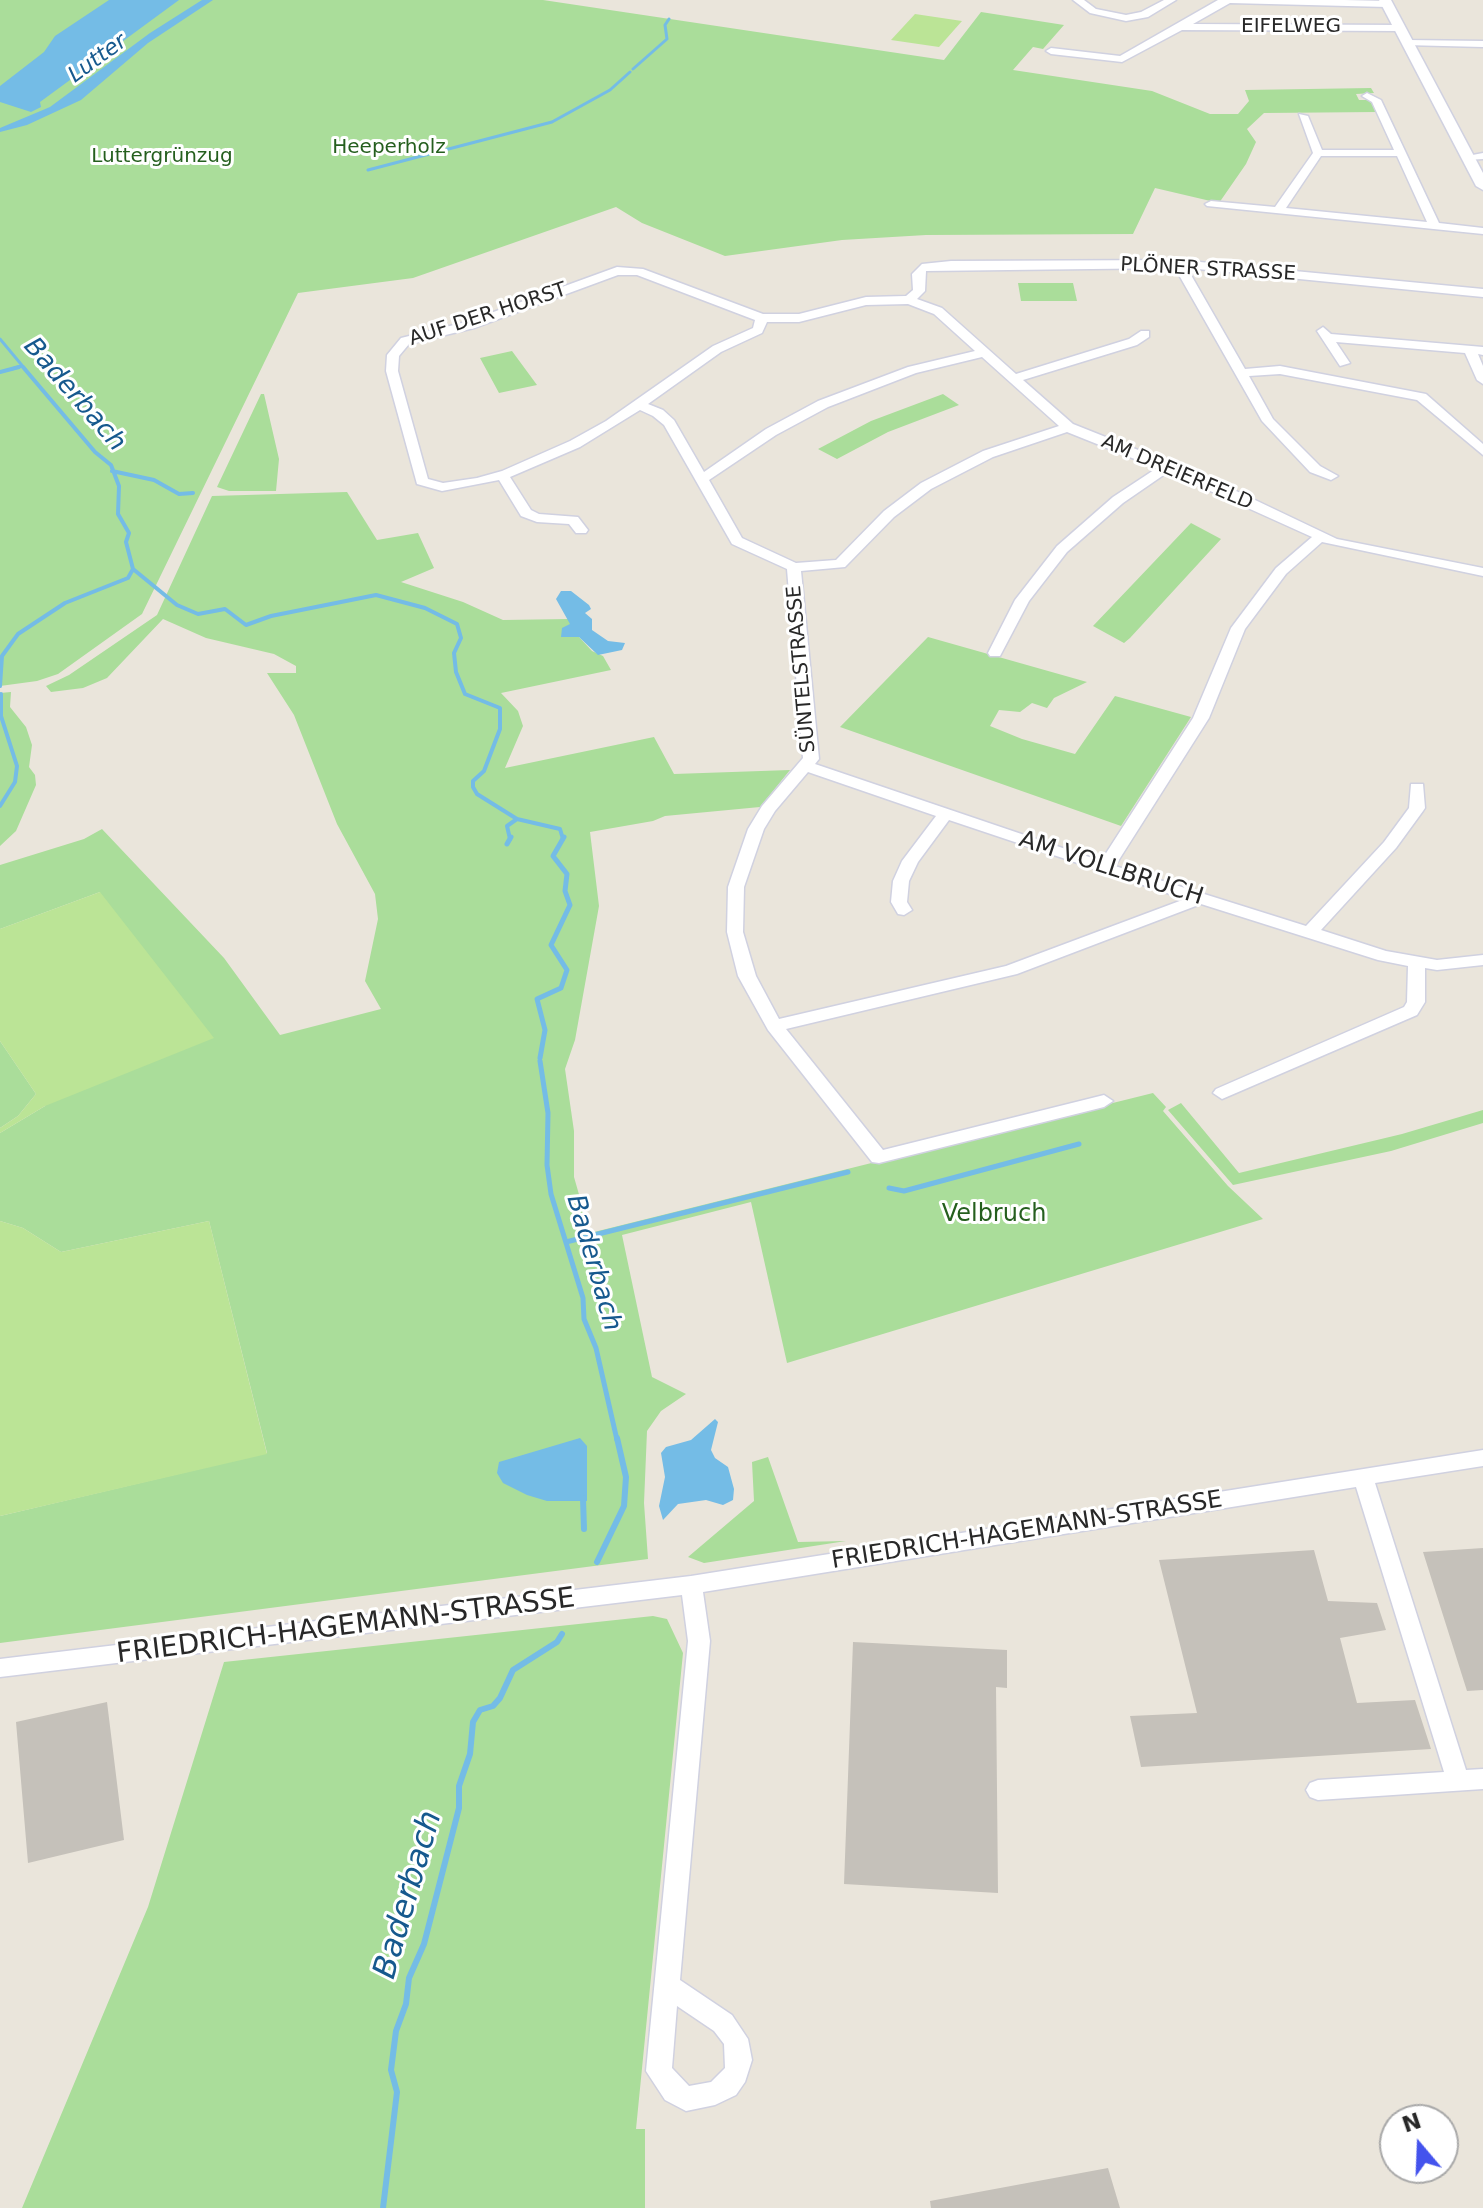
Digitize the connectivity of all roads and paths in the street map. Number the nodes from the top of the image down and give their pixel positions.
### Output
1 (1078, 0) edge
2 (1171, 0) edge
3 (1225, 1) edge
4 (1386, 2) edge
5 (1182, 27) junction
6 (1400, 28) junction
7 (1408, 43) junction
8 (1483, 44) edge
9 (1051, 51) dead end
10 (1367, 96) dead end
11 (1303, 116) dead end
12 (1318, 153) junction
13 (1400, 153) junction
14 (1483, 156) edge
15 (1467, 157) junction
16 (1483, 186) edge
17 (1211, 204) dead end
18 (1278, 211) junction
19 (1435, 226) junction
20 (1483, 231) edge
21 (1179, 264) junction
22 (1483, 293) edge
23 (909, 300) junction
24 (762, 318) junction
25 (1145, 334) dead end
26 (1476, 350) edge
27 (985, 352) junction
28 (1344, 363) dead end
29 (1240, 373) junction
30 (1015, 378) junction
31 (1483, 380) edge
32 (637, 404) junction
33 (1068, 427) junction
34 (1483, 451) edge
35 (1167, 467) junction
36 (503, 476) junction
37 (1331, 476) dead end
38 (702, 479) junction
39 (581, 530) dead end
40 (1320, 537) junction
41 (794, 567) junction
42 (1483, 572) edge
43 (995, 653) dead end
44 (808, 767) junction
45 (1417, 787) dead end
46 (945, 814) junction
47 (1105, 868) junction
48 (1199, 899) junction
49 (904, 910) dead end
50 (1310, 932) junction
51 (1483, 960) edge
52 (1417, 963) junction
53 (774, 1026) junction
54 (1222, 1093) dead end
55 (1104, 1101) dead end
56 (1483, 1458) edge
57 (1363, 1477) junction
58 (691, 1585) junction
59 (0, 1668) edge
60 (1483, 1779) edge
61 (1458, 1780) junction
62 (1318, 1790) dead end
63 (667, 1985) junction

1 - 2 street
3 - 4 street
3 - 5 street, EIFELWEG
4 - 6 street
5 - 6 street, EIFELWEG
5 - 9 street, EIFELWEG
6 - 7 street
7 - 8 street
7 - 15 street
10 - 13 street
11 - 12 street
12 - 13 street
12 - 18 street
13 - 19 street
14 - 15 street
15 - 16 street
17 - 18 street
18 - 19 street
19 - 20 street
21 - 22 street, PLÖNER STRASSE
21 - 23 street, PLÖNER STRASSE
21 - 29 street
23 - 24 street
23 - 27 street, AM DREIERFELD
24 - 32 street
24 - 36 street, AUF DER HORST
25 - 30 street
26 - 28 street
26 - 31 street
27 - 30 street, AM DREIERFELD
27 - 38 street
29 - 34 street
29 - 37 street
30 - 33 street, AM DREIERFELD
32 - 36 street
32 - 38 street, SÜNTELSTRASSE
33 - 35 street, AM DREIERFELD
33 - 41 street
35 - 40 street, AM DREIERFELD
35 - 43 street
36 - 39 street
38 - 41 street, SÜNTELSTRASSE
40 - 42 street, AM DREIERFELD
40 - 47 street
41 - 44 street, SÜNTELSTRASSE
44 - 46 street, AM VOLLBRUCH
44 - 53 street
45 - 50 street
46 - 47 street, AM VOLLBRUCH
46 - 49 street
47 - 48 street, AM VOLLBRUCH
48 - 50 street, AM VOLLBRUCH
48 - 53 street
50 - 52 street, AM VOLLBRUCH
51 - 52 street, AM VOLLBRUCH
52 - 54 street
53 - 55 street
56 - 57 street, FRIEDRICH-HAGEMANN-STRASSE
57 - 58 street, FRIEDRICH-HAGEMANN-STRASSE
57 - 61 street
58 - 59 street, FRIEDRICH-HAGEMANN-STRASSE
58 - 63 street
60 - 61 street
61 - 62 street
63 - 63 street

